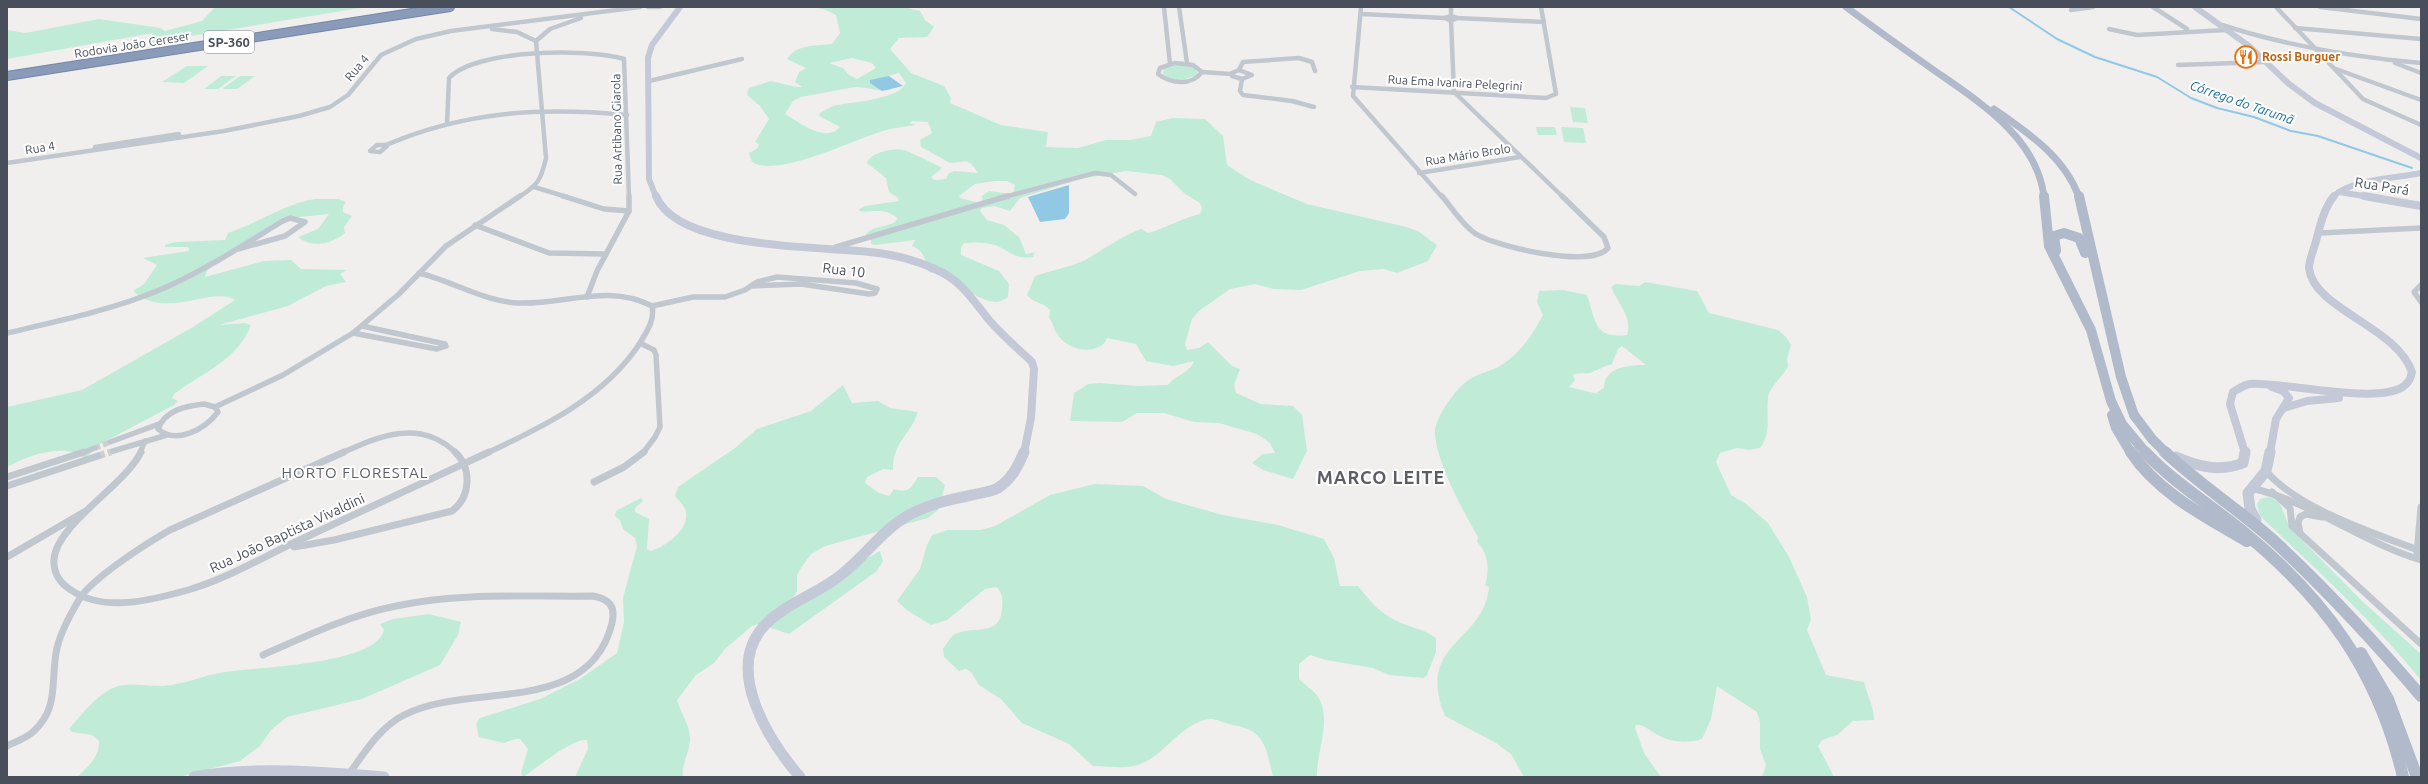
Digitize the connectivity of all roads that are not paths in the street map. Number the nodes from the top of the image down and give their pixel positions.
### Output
1 (423, 7) edge
2 (450, 7) edge
3 (640, 7) edge
4 (648, 7) edge
5 (660, 7) edge
6 (680, 7) edge
7 (1164, 7) edge
8 (1179, 7) edge
9 (1361, 7) edge
10 (1451, 7) edge
11 (1541, 7) edge
12 (1846, 7) edge
13 (1853, 7) edge
14 (2093, 7) edge
15 (2153, 7) edge
16 (2276, 7) edge
17 (2320, 7) edge
18 (2197, 8) edge
19 (2071, 10) dead end
20 (592, 14) junction
21 (1361, 14) junction
22 (560, 18) junction
23 (1451, 18) junction
24 (2420, 19) edge
25 (1544, 22) junction
26 (515, 23) junction
27 (2216, 23) junction
28 (559, 25) junction
29 (474, 28) junction
30 (2295, 28) junction
31 (2109, 29) dead end
32 (2187, 29) dead end
33 (507, 30) junction
34 (2226, 30) junction
35 (544, 34) junction
36 (526, 35) junction
37 (2421, 39) edge
38 (536, 41) junction
39 (2316, 51) junction
40 (538, 55) junction
41 (742, 58) dead end
42 (2390, 61) junction
43 (2264, 62) junction
44 (1187, 63) junction
45 (2421, 63) edge
46 (1170, 64) junction
47 (2178, 65) dead end
48 (2334, 68) junction
49 (1239, 70) junction
50 (7, 71) edge
51 (1315, 71) dead end
52 (1202, 72) junction
53 (2421, 73) edge
54 (1231, 74) junction
55 (7, 76) edge
56 (1242, 79) junction
57 (649, 81) junction
58 (1352, 87) junction
59 (1454, 92) junction
60 (2421, 100) edge
61 (1314, 107) dead end
62 (542, 110) junction
63 (627, 115) junction
64 (447, 124) junction
65 (2421, 125) edge
66 (154, 140) junction
67 (128, 142) junction
68 (386, 145) dead end
69 (125, 147) junction
70 (76, 152) junction
71 (1520, 157) junction
72 (2421, 158) edge
73 (7, 163) edge
74 (1419, 173) junction
75 (2420, 174) edge
76 (534, 187) junction
77 (2339, 192) junction
78 (1135, 194) dead end
79 (2421, 206) edge
80 (629, 211) junction
81 (475, 225) junction
82 (2421, 228) edge
83 (2320, 233) junction
84 (832, 248) junction
85 (238, 249) junction
86 (606, 254) junction
87 (419, 273) junction
88 (777, 277) junction
89 (774, 283) junction
90 (2421, 285) edge
91 (752, 286) junction
92 (587, 297) junction
93 (2421, 302) edge
94 (652, 306) junction
95 (362, 326) junction
96 (2110, 330) junction
97 (353, 332) junction
98 (7, 333) edge
99 (640, 343) junction
100 (2114, 346) junction
101 (2263, 384) junction
102 (2354, 395) junction
103 (2111, 404) junction
104 (216, 407) junction
105 (2284, 408) junction
106 (159, 424) junction
107 (167, 435) junction
108 (145, 441) junction
109 (110, 442) tunnel mouth
110 (95, 448) tunnel mouth
111 (113, 451) tunnel mouth
112 (98, 456) tunnel mouth
113 (2176, 457) junction
114 (464, 464) junction
115 (2163, 468) junction
116 (2266, 471) junction
117 (7, 478) edge
118 (594, 482) dead end
119 (7, 486) edge
120 (2251, 488) junction
121 (2272, 492) junction
122 (2304, 500) junction
123 (2421, 507) edge
124 (87, 510) junction
125 (2306, 511) junction
126 (2256, 520) junction
127 (2300, 533) junction
128 (284, 548) junction
129 (2419, 550) edge
130 (7, 558) edge
131 (2275, 559) junction
132 (2419, 559) edge
133 (81, 597) junction
134 (2354, 618) junction
135 (2421, 644) edge
136 (264, 655) dead end
137 (2421, 696) edge
138 (2421, 704) edge
139 (7, 746) edge
140 (251, 773) junction
141 (348, 774) junction
142 (324, 775) edge
143 (194, 777) edge
144 (231, 777) edge
145 (384, 777) edge
146 (800, 777) edge
147 (2403, 777) edge
148 (2417, 777) edge

1 - 50 highway, Rodovia João Cereser / SP-360
2 - 55 highway, Rodovia João Cereser / SP-360
3 - 20 street
4 - 5 street
6 - 57 street
7 - 46 street
8 - 44 street
9 - 21 street
10 - 23 street
11 - 25 street
12 - 103 main road
13 - 96 main road
14 - 19 street
15 - 32 street
16 - 30 street
17 - 24 street
18 - 27 street
20 - 22 street
20 - 28 street
21 - 23 street
21 - 58 street
22 - 26 street
22 - 28 street
23 - 25 street
23 - 59 street
25 - 59 street, Rua Ema Ivanira Pelegrini
26 - 29 street
26 - 33 street
27 - 34 street
27 - 39 street
28 - 35 street
29 - 33 street
29 - 66 street, Rua 4
30 - 37 street
30 - 39 street
31 - 34 street
33 - 36 street
34 - 43 street
35 - 36 street
35 - 38 street
36 - 38 street
38 - 40 street
39 - 42 street
39 - 48 street
40 - 62 street
40 - 63 street, Rua Artibano Giarola
40 - 64 street, Rua Artibano Giarola
41 - 57 street
42 - 45 street
42 - 53 street
43 - 47 street
43 - 72 street
44 - 46 street
44 - 52 street
46 - 52 street
48 - 60 street
48 - 65 street
49 - 51 street
49 - 54 street
49 - 56 street
52 - 54 street
54 - 56 street
56 - 61 street
57 - 84 street
58 - 59 street, Rua Ema Ivanira Pelegrini
58 - 74 street
59 - 71 street
62 - 63 street
62 - 64 street
62 - 76 street
63 - 80 street, Rua Artibano Giarola
64 - 68 street
66 - 67 street, Rua 4
66 - 69 street, Rua 4
67 - 69 street
67 - 70 street, Rua 4
69 - 70 street, Rua 4
70 - 73 street, Rua 4
71 - 74 street, Rua Mário Brolo
71 - 74 street
75 - 77 street
76 - 80 street
76 - 81 street
77 - 79 street, Rua Pará
77 - 83 street
78 - 84 street
80 - 86 street, Rua Artibano Giarola
81 - 86 street
81 - 87 street
82 - 83 street
83 - 102 street
84 - 146 street
85 - 85 street
85 - 98 street
86 - 92 street, Rua Artibano Giarola
87 - 92 street
87 - 95 street
88 - 89 street
88 - 89 street, Rua 10
88 - 91 street, Rua 10
89 - 91 street, Rua 10
90 - 93 street
91 - 94 street, Rua 10
92 - 94 street
94 - 99 street, Rua João Baptista Vivaldini
95 - 97 street
95 - 97 street
96 - 100 main road
96 - 115 main road
97 - 104 street
99 - 114 street, Rua João Baptista Vivaldini
99 - 118 street
100 - 113 main road
100 - 134 main road
101 - 102 street
101 - 105 street
101 - 113 street
102 - 105 street
103 - 115 main road
103 - 131 main road
104 - 106 street
104 - 107 street
105 - 116 street
106 - 107 street
106 - 109 street
107 - 108 street
108 - 111 street
108 - 124 street, Rua João Baptista Vivaldini
110 - 117 street
112 - 119 street
113 - 126 main road
114 - 128 street, Rua João Baptista Vivaldini
114 - 128 street
114 - 133 street
115 - 131 main road
116 - 120 street
116 - 122 street
120 - 121 street
120 - 126 street
121 - 125 street
121 - 127 street
122 - 125 street
122 - 129 street
123 - 129 street
124 - 130 street
124 - 133 street, Rua João Baptista Vivaldini
125 - 127 street
125 - 132 street
126 - 134 main road
127 - 135 street
128 - 133 street, Rua João Baptista Vivaldini
129 - 132 street
131 - 147 main road
131 - 148 main road
133 - 139 street
134 - 137 main road
134 - 138 main road
136 - 141 street
140 - 142 street
140 - 143 street
140 - 144 street
141 - 142 street
141 - 145 street

